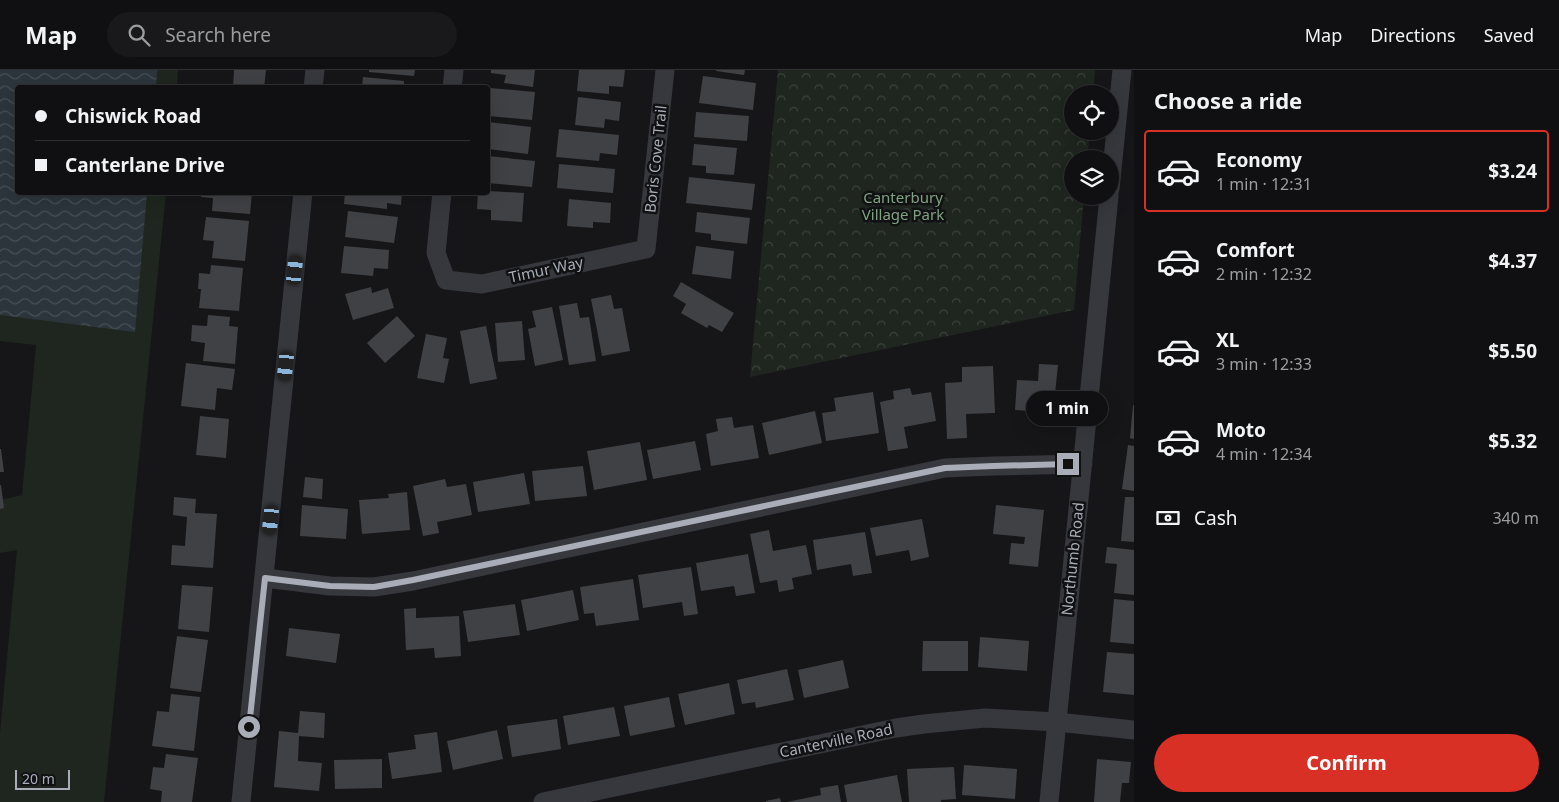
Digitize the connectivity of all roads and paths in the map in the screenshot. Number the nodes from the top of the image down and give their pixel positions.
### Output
1 (315, 70) edge
2 (454, 70) edge
3 (665, 70) edge
4 (1122, 70) edge
5 (313, 85) edge
6 (452, 85) edge
7 (1114, 150) edge
8 (303, 195) edge
9 (442, 195) edge
10 (1108, 205) edge
11 (646, 249) joint
12 (1083, 464) junction
13 (265, 578) junction
14 (1057, 722) junction
15 (1134, 730) edge
16 (241, 802) edge
17 (543, 802) edge
18 (1049, 802) edge

1 - 5 street
2 - 6 street
3 - 11 street, Boris Cove Trail
4 - 7 street
8 - 13 street
9 - 11 street, Timur Way
10 - 12 street, Northumb Road
12 - 13 street
12 - 14 street, Northumb Road
13 - 16 street
14 - 15 street, Canterville Road
14 - 17 street, Canterville Road
14 - 18 street, Northumb Road

